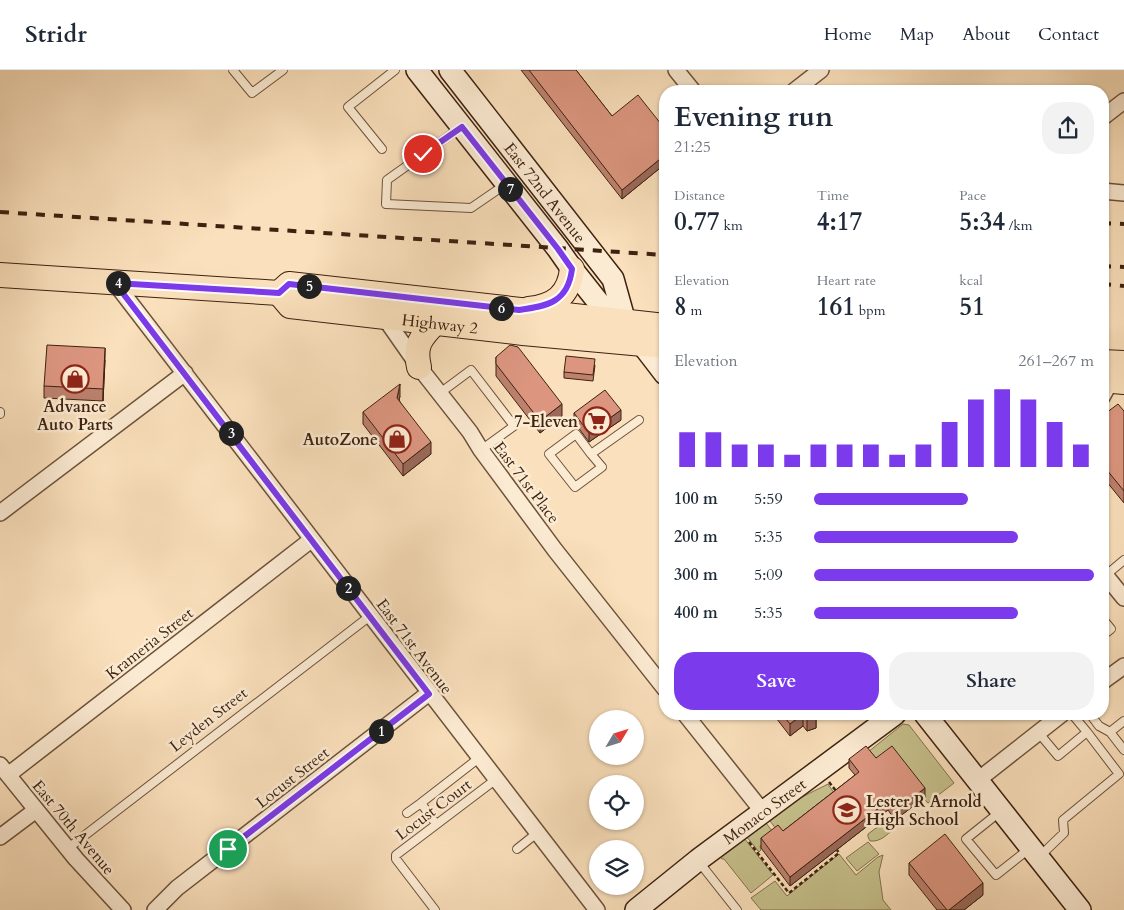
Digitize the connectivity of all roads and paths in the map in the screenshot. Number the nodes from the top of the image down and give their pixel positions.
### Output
1 (233, 70) edge
2 (282, 70) edge
3 (395, 70) edge
4 (417, 70) edge
5 (450, 70) edge
6 (676, 70) edge
7 (821, 70) edge
8 (688, 85) edge
9 (802, 85) edge
10 (1124, 101) edge
11 (1109, 113) edge
12 (462, 127) junction
13 (382, 149) dead end
14 (506, 184) junction
15 (1109, 192) edge
16 (1124, 193) edge
17 (572, 269) junction
18 (0, 275) edge
19 (115, 283) junction
20 (367, 292) junction
21 (279, 293) junction
22 (519, 310) junction
23 (384, 317) junction
24 (626, 322) junction
25 (435, 323) junction
26 (659, 325) edge
27 (654, 345) edge
28 (659, 358) edge
29 (420, 367) junction
30 (185, 373) junction
31 (440, 393) junction
32 (639, 420) dead end
33 (591, 454) junction
34 (485, 455) junction
35 (0, 513) edge
36 (311, 540) junction
37 (1124, 560) edge
38 (1109, 570) edge
39 (1109, 579) edge
40 (1124, 598) edge
41 (370, 616) junction
42 (1124, 666) edge
43 (659, 676) edge
44 (1109, 677) edge
45 (429, 694) junction
46 (690, 720) edge
47 (887, 720) edge
48 (930, 720) edge
49 (1054, 720) edge
50 (1077, 720) edge
51 (1094, 720) edge
52 (1124, 721) edge
53 (1038, 732) junction
54 (1087, 732) junction
55 (1110, 732) junction
56 (1124, 750) edge
57 (479, 758) junction
58 (4, 770) edge
59 (495, 780) junction
60 (978, 780) junction
61 (421, 803) junction
62 (36, 810) junction
63 (1000, 811) junction
64 (763, 812) junction
65 (407, 813) dead end
66 (436, 824) junction
67 (739, 829) junction
68 (537, 834) junction
69 (0, 837) edge
70 (67, 849) junction
71 (517, 849) dead end
72 (837, 850) edge
73 (1035, 852) junction
74 (698, 860) junction
75 (820, 863) edge
76 (822, 866) junction
77 (803, 876) edge
78 (806, 879) junction
79 (123, 910) edge
80 (155, 910) edge
81 (435, 910) edge
82 (596, 910) edge
83 (636, 910) edge
84 (738, 910) edge
85 (1080, 910) edge

1 - 2 lane
3 - 13 lane
4 - 12 main road, East 72nd Avenue
5 - 24 main road, East 72nd Avenue
6 - 8 street
7 - 9 street
10 - 11 street
12 - 14 main road, East 72nd Avenue
12 - 14 lane
14 - 17 main road, East 72nd Avenue
15 - 16 street
17 - 22 main road
17 - 24 main road, East 72nd Avenue
18 - 19 main road, Highway 2
19 - 21 main road, Highway 2
19 - 30 street, East 71st Avenue
20 - 21 main road, Highway 2
20 - 22 main road, Highway 2
20 - 23 street, East 71st Place
21 - 23 main road, Highway 2
22 - 24 main road, Highway 2
23 - 25 main road, Highway 2
23 - 29 street, East 71st Place
24 - 26 main road, Highway 2
24 - 27 main road, East 72nd Avenue
25 - 27 main road, Highway 2
25 - 29 main road
27 - 28 main road, East 72nd Avenue
29 - 31 street, East 71st Place
30 - 35 street
30 - 36 street, East 71st Avenue
31 - 34 street, East 71st Place
31 - 34 lane
32 - 33 lane
33 - 33 lane
34 - 43 street, East 71st Place
36 - 41 street, East 71st Avenue
36 - 58 street, Krameria Street
37 - 38 lane
39 - 40 street
41 - 45 street, East 71st Avenue
41 - 70 lane, Leyden Street
42 - 44 street
45 - 57 street, East 71st Avenue
45 - 80 street, Locust Street
46 - 64 street
47 - 64 main road, Monaco Street
48 - 60 main road
49 - 53 street
50 - 54 lane
51 - 55 lane
52 - 55 lane
53 - 54 lane
53 - 60 street
54 - 73 lane
55 - 56 lane
57 - 59 street, East 71st Avenue
57 - 61 lane
58 - 62 street, East 70th Avenue
59 - 66 lane, Locust Court
59 - 68 street, East 71st Avenue
60 - 63 main road
61 - 65 lane
61 - 66 lane
62 - 69 street
62 - 70 street, East 70th Avenue
63 - 73 main road
63 - 73 lane
64 - 67 main road, Monaco Street
66 - 81 lane, Locust Court
67 - 74 main road, Monaco Street
67 - 78 path
68 - 71 lane
68 - 82 street, East 71st Avenue
70 - 79 street, East 70th Avenue
72 - 76 path
73 - 85 main road
74 - 83 main road, Monaco Street
74 - 84 lane
75 - 76 path
76 - 78 path
77 - 78 path

